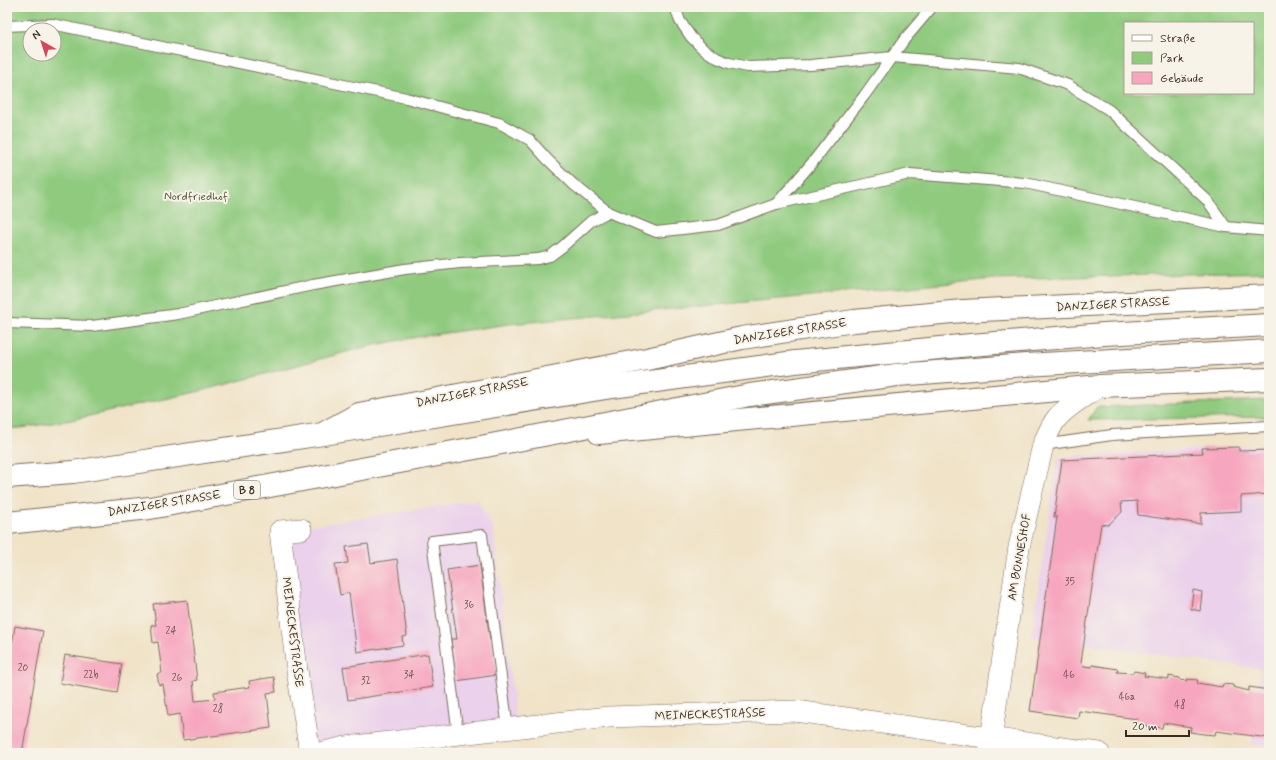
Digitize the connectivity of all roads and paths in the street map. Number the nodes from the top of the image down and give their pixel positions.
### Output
1 (675, 7) edge
2 (932, 7) edge
3 (7, 26) edge
4 (892, 57) junction
5 (776, 204) junction
6 (608, 212) junction
7 (1226, 227) junction
8 (1269, 231) edge
9 (1269, 296) edge
10 (7, 323) edge
11 (1269, 325) edge
12 (1269, 351) edge
13 (1269, 379) edge
14 (1100, 386) junction
15 (1269, 426) edge
16 (323, 434) junction
17 (1043, 445) junction
18 (486, 446) junction
19 (7, 477) edge
20 (7, 523) edge
21 (301, 529) dead end
22 (508, 729) junction
23 (458, 734) junction
24 (990, 745) edge
25 (310, 753) edge
26 (320, 753) edge
27 (1099, 753) edge

1 - 4 lane
2 - 4 lane
3 - 6 lane
4 - 5 lane
4 - 7 lane
5 - 6 lane
5 - 7 lane
6 - 10 lane
7 - 8 lane
9 - 16 main road, DANZIGER STRASSE
11 - 16 main road, DANZIGER STRASSE
12 - 18 main road, DANZIGER STRASSE
13 - 14 main road, DANZIGER STRASSE
14 - 17 street, AM BONNESHOF
14 - 18 main road, DANZIGER STRASSE
15 - 17 lane
16 - 19 main road, DANZIGER STRASSE
17 - 24 street, AM BONNESHOF
18 - 20 main road, DANZIGER STRASSE / B 8
21 - 25 street, MEINECKESTRASSE
22 - 23 street, MEINECKESTRASSE
22 - 23 lane
22 - 24 street, MEINECKESTRASSE
23 - 26 street, MEINECKESTRASSE
24 - 27 street, MEINECKESTRASSE

